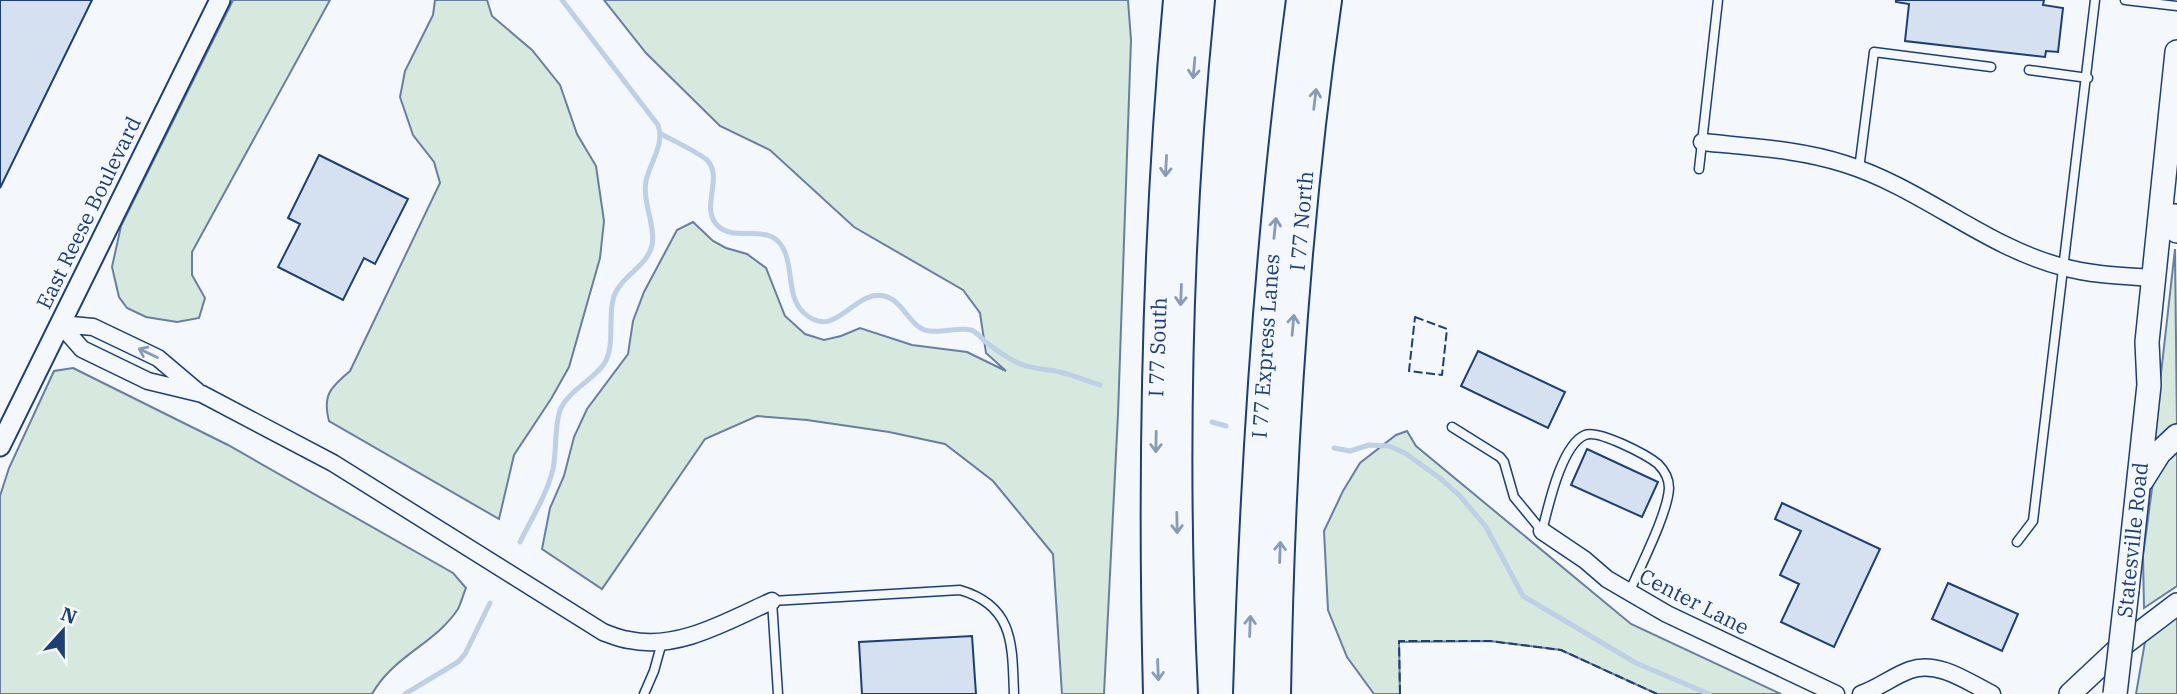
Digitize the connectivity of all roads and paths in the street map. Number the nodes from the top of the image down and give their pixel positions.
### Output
1 (220, 0) edge
2 (1178, 0) edge
3 (1200, 0) edge
4 (1301, 0) edge
5 (1327, 0) edge
6 (1718, 0) edge
7 (2095, 0) edge
8 (2125, 0) edge
9 (2177, 6) edge
10 (2177, 52) edge
11 (1991, 67) dead end
12 (2029, 70) dead end
13 (2088, 78) junction
14 (1702, 142) junction
15 (1699, 169) dead end
16 (1859, 169) junction
17 (2176, 215) edge
18 (2062, 267) junction
19 (2154, 278) junction
20 (60, 324) junction
21 (2149, 385) junction
22 (202, 394) junction
23 (1451, 427) dead end
24 (2177, 436) edge
25 (0, 446) edge
26 (2138, 486) junction
27 (1542, 531) junction
28 (2017, 542) dead end
29 (1629, 593) junction
30 (772, 601) junction
31 (2177, 604) edge
32 (662, 642) junction
33 (644, 694) edge
34 (778, 694) edge
35 (1014, 694) edge
36 (1158, 694) edge
37 (1183, 694) edge
38 (1248, 694) edge
39 (1276, 694) edge
40 (1836, 694) edge
41 (1861, 694) edge
42 (1992, 694) edge
43 (2070, 694) edge
44 (2115, 694) edge

1 - 20 street, East Reese Boulevard
2 -> 36 highway, I 77 South
3 -> 37 highway
38 -> 4 highway, I 77 Express Lanes
39 -> 5 highway, I 77 North
6 - 14 lane
7 - 13 lane
8 - 9 lane
10 - 19 main road, Statesville Road
11 - 16 lane
12 - 13 lane
13 - 18 lane
14 - 15 lane
14 - 16 street
16 - 18 street
17 - 21 main road, Statesville Road
18 - 19 street
18 - 28 lane
19 - 21 main road, Statesville Road
22 -> 20 street
20 - 22 street
20 - 25 street, East Reese Boulevard
21 - 26 main road, Statesville Road
22 - 32 street
23 - 27 lane
24 - 26 main road
26 - 44 main road, Statesville Road, bridge
27 - 29 street, Center Lane
27 - 29 lane
29 - 40 street, Center Lane
30 - 32 street
30 - 34 lane
30 - 35 lane
31 - 43 main road
32 - 33 lane
41 - 42 street

